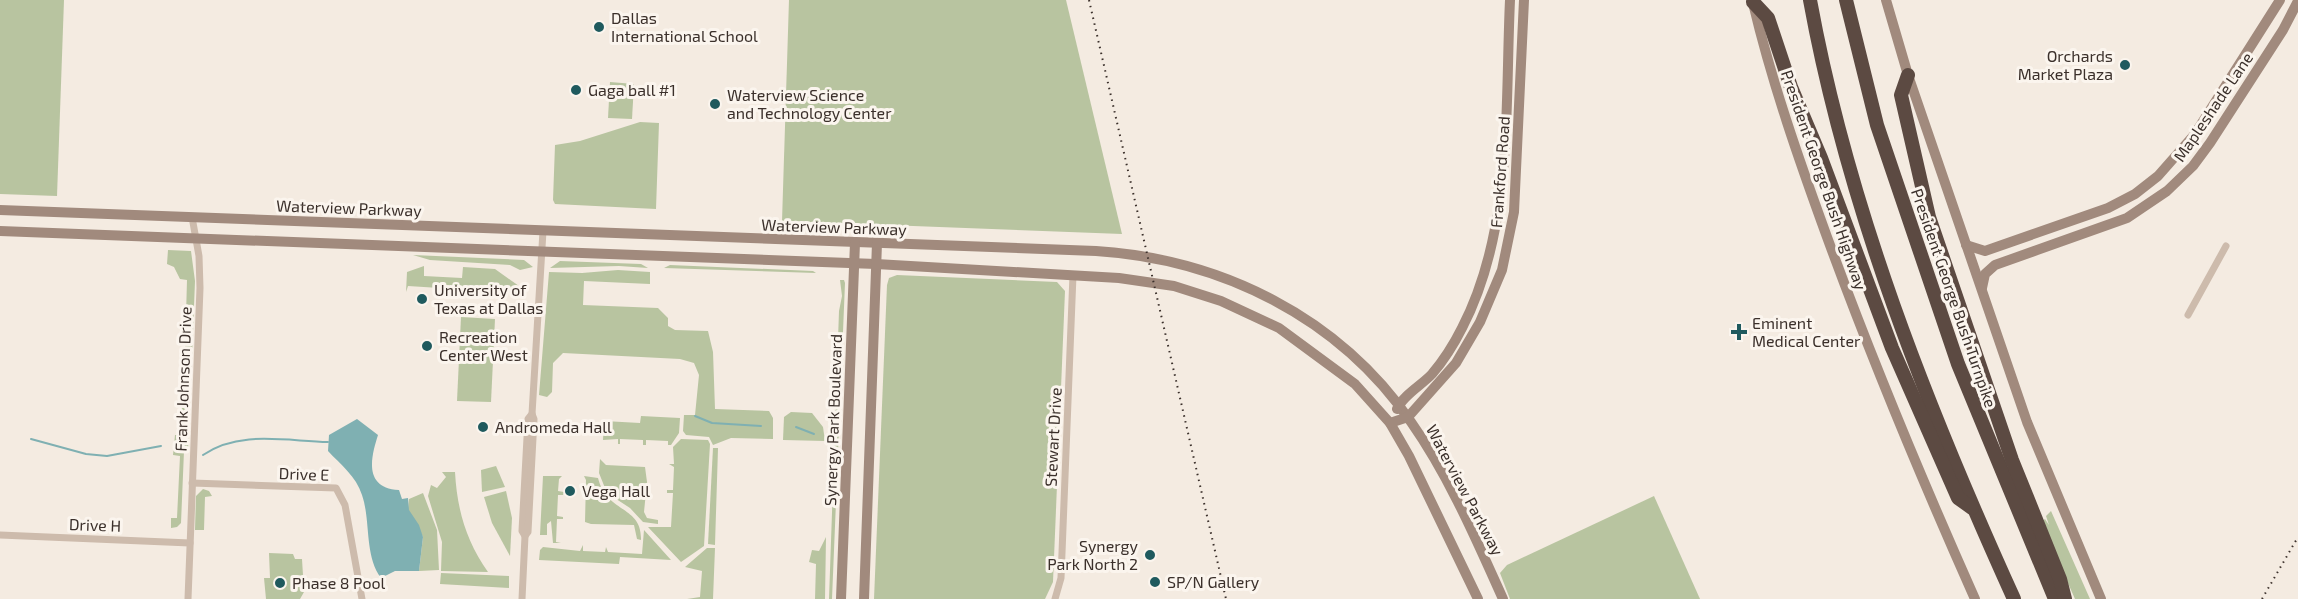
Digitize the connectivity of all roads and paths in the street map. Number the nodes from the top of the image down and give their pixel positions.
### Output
1 (1510, 0) edge
2 (1524, 0) edge
3 (1810, 0) edge
4 (1846, 0) edge
5 (1886, 0) edge
6 (2280, 0) edge
7 (1753, 1) edge
8 (2298, 1) edge
9 (2261, 33) junction
10 (2275, 42) junction
11 (1908, 75) junction
12 (2182, 151) junction
13 (2196, 163) junction
14 (0, 210) edge
15 (2098, 212) junction
16 (69, 213) junction
17 (192, 217) junction
18 (2103, 228) junction
19 (0, 231) edge
20 (543, 231) junction
21 (68, 233) junction
22 (197, 238) junction
23 (773, 240) junction
24 (855, 243) junction
25 (877, 243) junction
26 (1966, 245) junction
27 (2226, 246) dead end
28 (542, 252) junction
29 (772, 261) junction
30 (855, 263) junction
31 (876, 264) junction
32 (1073, 275) junction
33 (1982, 291) junction
34 (1290, 309) junction
35 (2188, 315) dead end
36 (1279, 328) junction
37 (1399, 405) junction
38 (1408, 417) junction
39 (1390, 423) junction
40 (192, 483) junction
41 (1974, 509) junction
42 (0, 535) edge
43 (190, 543) junction
44 (188, 599) edge
45 (362, 599) edge
46 (522, 599) edge
47 (842, 599) edge
48 (864, 599) edge
49 (1054, 599) edge
50 (1478, 599) edge
51 (1503, 599) edge
52 (1975, 599) edge
53 (2014, 599) edge
54 (2055, 599) edge
55 (2065, 599) edge
56 (2101, 599) edge

1 - 37 main road, Frankford Road
2 - 38 main road, Frankford Road
3 - 41 highway
4 - 54 highway, President George Bush Turnpike
5 - 11 main road
6 - 9 main road, Mapleshade Lane
7 - 41 highway
7 - 52 main road, President George Bush Highway
8 - 10 main road, Mapleshade Lane
9 - 10 main road
9 - 12 main road, Mapleshade Lane
10 - 13 main road, Mapleshade Lane
11 - 26 main road
11 - 55 highway
12 - 13 main road
12 - 15 main road, Mapleshade Lane
13 - 18 main road, Mapleshade Lane
14 - 16 main road, Waterview Parkway
15 - 18 main road
15 - 26 main road, Mapleshade Lane
16 - 17 main road, Waterview Parkway
16 - 21 main road
17 - 20 main road, Waterview Parkway
17 - 22 street, Frank Johnson Drive
18 - 33 main road, Mapleshade Lane
19 - 21 main road, Waterview Parkway
20 - 23 main road, Waterview Parkway
20 - 28 street
21 - 22 main road, Waterview Parkway
22 - 28 main road, Waterview Parkway
22 - 40 street, Frank Johnson Drive
23 - 24 main road, Waterview Parkway
23 - 29 main road
24 - 25 main road, Waterview Parkway
24 - 30 main road, Synergy Park Boulevard
25 - 31 main road
25 - 34 main road, Waterview Parkway
26 - 33 main road
27 - 35 street
28 - 29 main road, Waterview Parkway
28 - 46 street
29 - 30 main road, Waterview Parkway
30 - 31 main road, Waterview Parkway
30 - 47 main road, Synergy Park Boulevard
31 - 32 main road, Waterview Parkway
31 - 48 main road
32 - 36 main road, Waterview Parkway
32 - 49 street, Stewart Drive
33 - 56 main road
34 - 36 main road
34 - 37 main road, Waterview Parkway
36 - 39 main road, Waterview Parkway
37 - 38 main road, Waterview Parkway
37 - 39 main road, Frankford Road
38 - 39 main road, Frankford Road
38 - 51 main road, Waterview Parkway
39 - 50 main road, Waterview Parkway
40 - 43 street, Frank Johnson Drive
40 - 45 street, Drive E
41 - 53 highway
42 - 43 street, Drive H
43 - 44 street, Frank Johnson Drive

